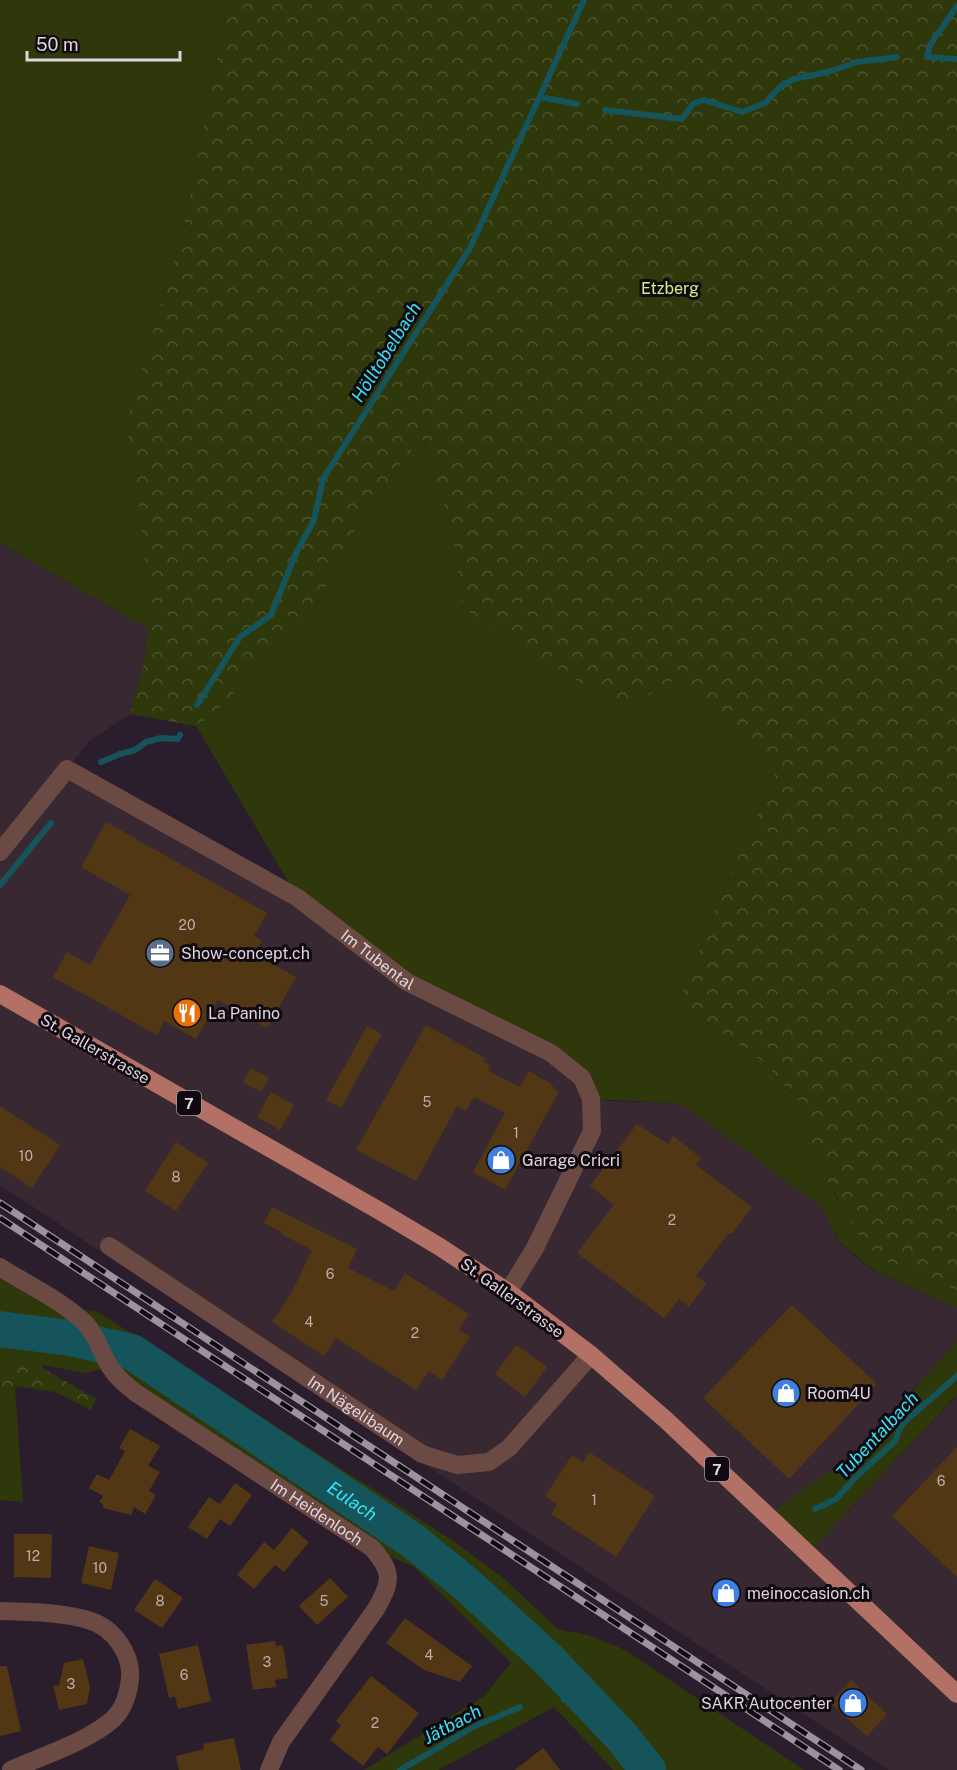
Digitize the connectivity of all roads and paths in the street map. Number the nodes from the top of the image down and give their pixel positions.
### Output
1 (0, 852) edge
2 (0, 994) edge
3 (109, 1246) dead end
4 (0, 1268) edge
5 (508, 1292) junction
6 (591, 1355) junction
7 (0, 1611) edge
8 (957, 1694) edge
9 (11, 1770) edge
10 (269, 1770) edge

1 - 5 street, Im Tubental
2 - 5 main road, St. Gallerstrasse / 7
3 - 6 street, Im Nägelibaum
4 - 10 street, Im Heidenloch
5 - 6 main road, St. Gallerstrasse / 7
6 - 8 main road, St. Gallerstrasse / 7
7 - 9 street

